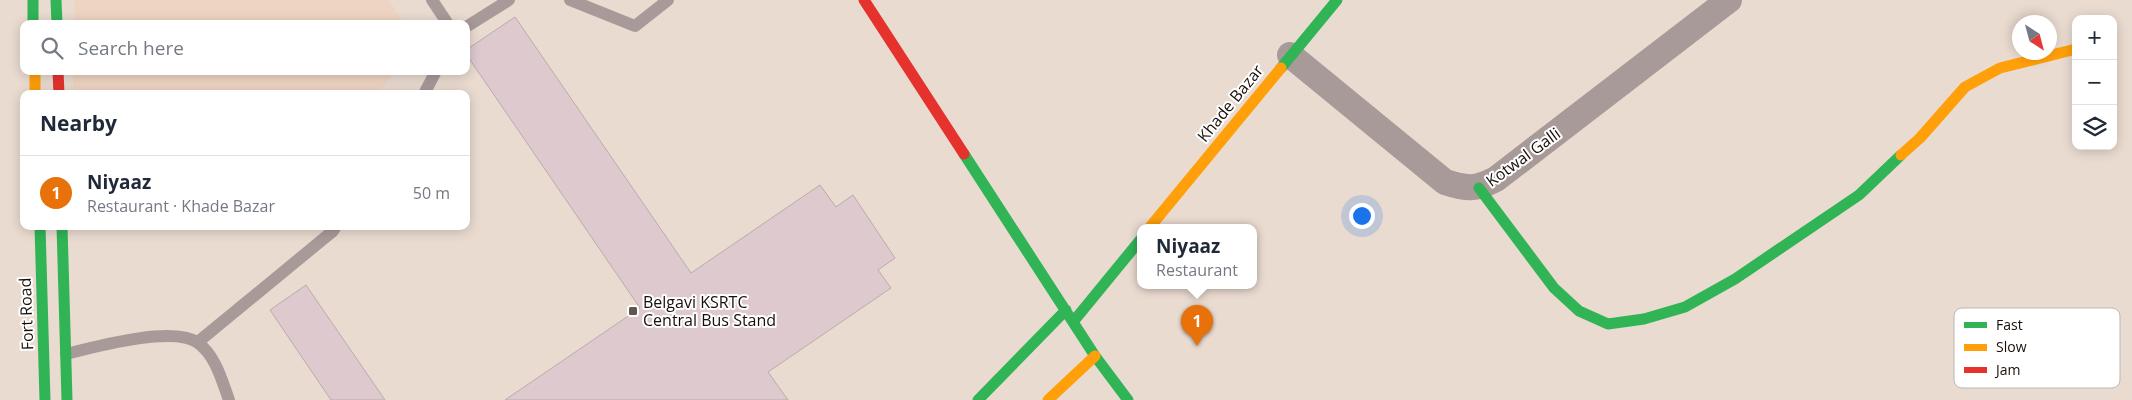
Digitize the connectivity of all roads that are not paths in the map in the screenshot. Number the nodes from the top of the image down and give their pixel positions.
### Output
1 (32, 0) edge
2 (56, 0) edge
3 (432, 0) edge
4 (509, 0) edge
5 (570, 0) edge
6 (668, 0) edge
7 (864, 0) edge
8 (1337, 0) edge
9 (1728, 0) edge
10 (33, 20) edge
11 (57, 20) edge
12 (445, 20) edge
13 (470, 24) edge
14 (2072, 50) edge
15 (1290, 55) junction
16 (35, 75) edge
17 (58, 75) edge
18 (434, 75) edge
19 (35, 90) edge
20 (58, 90) edge
21 (426, 90) edge
22 (1479, 188) junction
23 (1152, 224) edge
24 (40, 230) edge
25 (62, 230) edge
26 (334, 230) edge
27 (1137, 244) edge
28 (1066, 310) junction
29 (1073, 322) junction
30 (198, 342) junction
31 (66, 354) junction
32 (1095, 356) junction
33 (44, 358) junction
34 (44, 400) edge
35 (67, 400) edge
36 (229, 400) edge
37 (978, 400) edge
38 (1048, 400) edge
39 (1128, 400) edge

1 - 10 main road
2 - 11 main road
3 - 12 lane
4 - 13 lane
5 - 6 lane
7 - 28 main road
8 - 15 main road, Khade Bazar
9 - 22 street, Kotwal Galli
14 - 22 main road
15 - 22 street, Kotwal Galli
15 - 23 main road, Khade Bazar
16 - 19 main road
17 - 20 main road
18 - 21 lane
24 - 33 main road, Fort Road
25 - 31 main road
26 - 30 lane
27 - 29 main road
28 - 29 main road
28 - 37 main road
29 - 32 main road
30 - 31 lane
30 - 36 lane
31 - 33 main road
31 - 35 main road
32 - 38 main road
32 - 39 main road
33 - 34 main road, Fort Road

